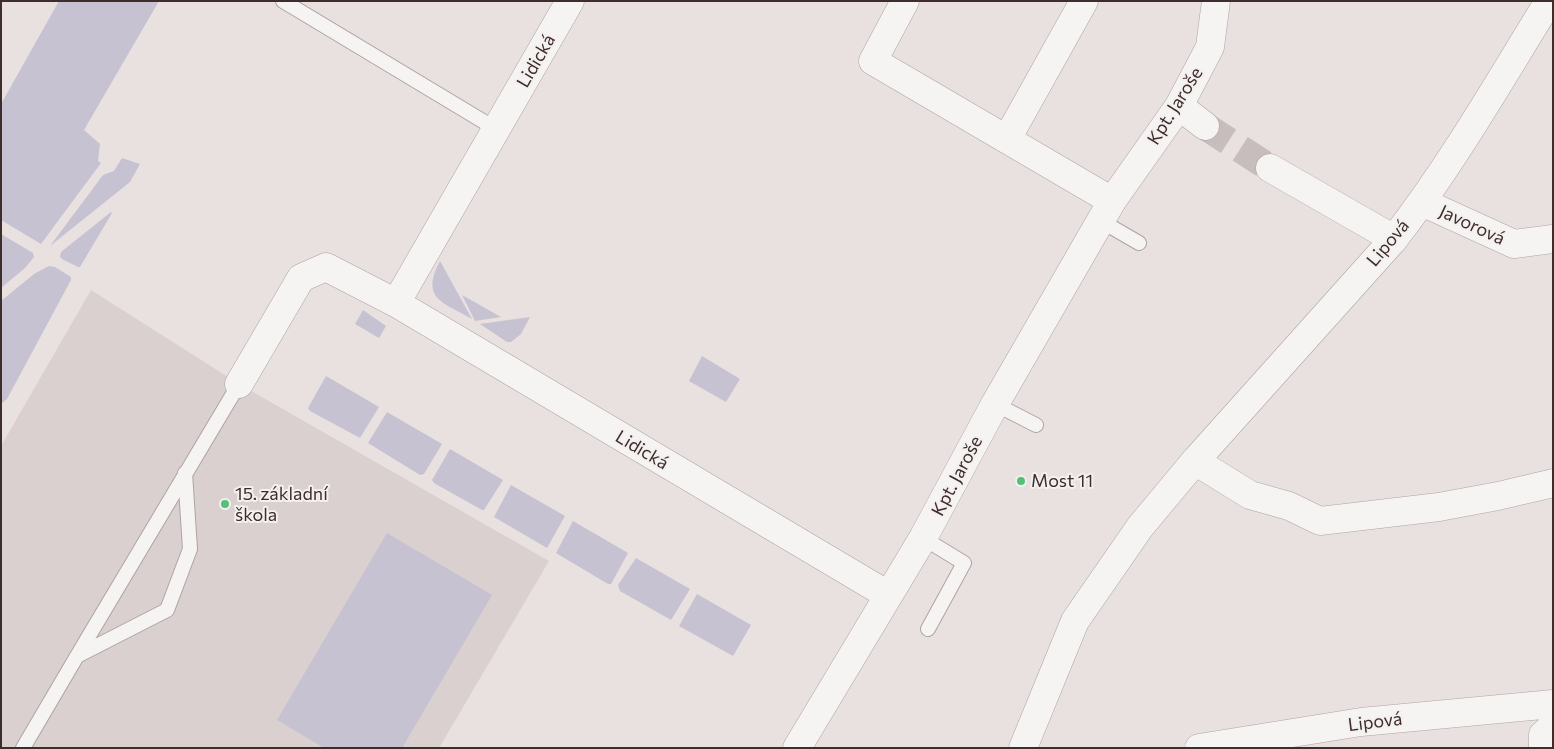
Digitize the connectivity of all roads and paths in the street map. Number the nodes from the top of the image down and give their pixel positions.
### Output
1 (283, 1) edge
2 (570, 1) edge
3 (905, 1) edge
4 (1084, 1) edge
5 (1216, 1) edge
6 (1549, 1) edge
7 (1179, 106) junction
8 (1205, 126) tunnel mouth
9 (496, 129) junction
10 (1007, 139) junction
11 (1270, 168) tunnel mouth
12 (1422, 202) junction
13 (1107, 211) junction
14 (1553, 238) edge
15 (1394, 239) junction
16 (1139, 243) dead end
17 (396, 303) junction
18 (239, 384) joint
19 (995, 404) junction
20 (1036, 426) dead end
21 (1195, 461) junction
22 (185, 473) junction
23 (1553, 483) edge
24 (923, 538) junction
25 (888, 595) junction
26 (928, 629) dead end
27 (77, 656) junction
28 (1553, 704) edge
29 (1553, 726) edge
30 (23, 748) edge
31 (797, 748) edge
32 (1024, 748) edge
33 (1199, 748) edge
34 (1543, 748) edge

1 - 9 lane
2 - 9 street, Lidická
3 - 10 street
4 - 10 street
5 - 7 street, Kpt. Jaroše
6 - 12 street, Lipová
7 - 8 street
7 - 13 street, Kpt. Jaroše
9 - 17 street, Lidická
10 - 13 street
11 - 15 street
12 - 14 street, Javorová
12 - 15 street, Lipová
13 - 16 lane
13 - 19 street, Kpt. Jaroše
15 - 21 street, Lipová
17 - 18 street, Lidická
17 - 25 street, Lidická
18 - 22 lane
19 - 20 lane
19 - 24 street, Kpt. Jaroše
21 - 23 street
21 - 32 street, Lipová
22 - 27 lane
22 - 27 lane
24 - 25 street, Kpt. Jaroše
24 - 26 lane
25 - 31 street, Kpt. Jaroše
27 - 30 lane
28 - 33 street, Lipová
29 - 34 street

